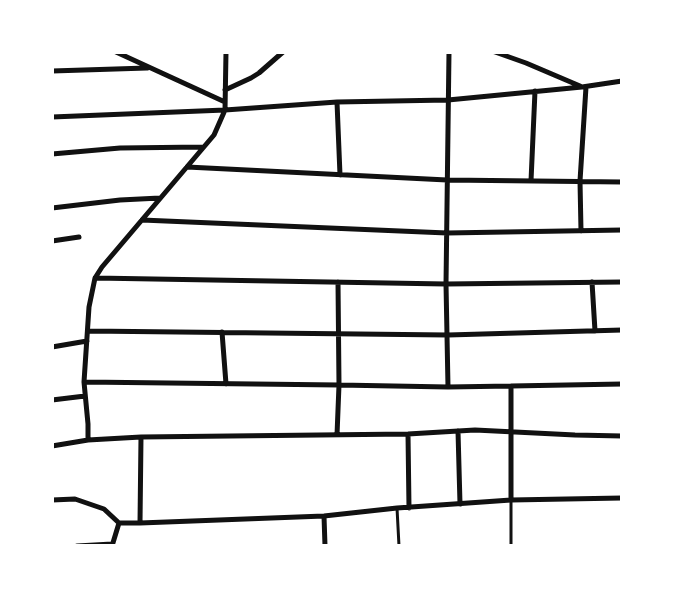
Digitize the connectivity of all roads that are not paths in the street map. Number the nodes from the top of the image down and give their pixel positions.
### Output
1 (116, 52) edge
2 (226, 52) edge
3 (283, 52) edge
4 (449, 52) edge
5 (495, 52) edge
6 (149, 68) junction
7 (52, 71) edge
8 (622, 80) edge
9 (584, 87) junction
10 (225, 90) junction
11 (534, 91) junction
12 (448, 100) junction
13 (225, 102) junction
14 (337, 102) junction
15 (225, 110) junction
16 (52, 117) edge
17 (203, 147) junction
18 (52, 154) edge
19 (187, 167) junction
20 (340, 175) junction
21 (447, 180) junction
22 (531, 181) junction
23 (580, 181) junction
24 (622, 182) edge
25 (160, 198) junction
26 (52, 208) edge
27 (142, 220) junction
28 (622, 230) edge
29 (581, 231) junction
30 (447, 232) junction
31 (79, 237) dead end
32 (52, 241) edge
33 (95, 278) junction
34 (338, 282) junction
35 (592, 282) junction
36 (622, 282) edge
37 (446, 284) junction
38 (88, 330) junction
39 (622, 330) edge
40 (595, 331) junction
41 (222, 332) junction
42 (338, 334) junction
43 (448, 335) junction
44 (87, 341) junction
45 (52, 347) edge
46 (84, 382) junction
47 (226, 384) junction
48 (339, 384) junction
49 (622, 384) edge
50 (511, 386) junction
51 (448, 387) junction
52 (85, 396) junction
53 (52, 400) edge
54 (458, 431) junction
55 (511, 432) junction
56 (337, 434) junction
57 (408, 434) junction
58 (622, 436) edge
59 (141, 437) junction
60 (88, 440) junction
61 (52, 446) edge
62 (622, 498) edge
63 (52, 500) edge
64 (510, 500) junction
65 (460, 504) junction
66 (397, 508) junction
67 (409, 508) junction
68 (324, 516) junction
69 (118, 523) junction
70 (140, 523) junction
71 (112, 545) edge
72 (77, 546) edge
73 (325, 546) edge
74 (399, 546) edge
75 (511, 546) edge

1 - 6 street
2 - 10 street
3 - 10 street
4 - 12 street
5 - 9 street
6 - 7 street
6 - 13 street
8 - 9 street
9 - 11 street
9 - 23 street
10 - 13 street
11 - 12 street
11 - 22 street
12 - 14 street
12 - 21 street
13 - 15 street
14 - 15 street
14 - 20 street
15 - 16 street
15 - 17 street
17 - 18 street
17 - 19 street
19 - 20 street
19 - 25 street
20 - 21 street
21 - 22 street
21 - 30 street
22 - 23 street
23 - 24 street
23 - 29 street
25 - 26 street
25 - 27 street
27 - 30 street
27 - 33 street
28 - 29 street
29 - 30 street
30 - 37 street
31 - 32 street
33 - 34 street
33 - 38 street
34 - 37 street
34 - 42 street
35 - 36 street
35 - 37 street
35 - 40 street
37 - 43 street
38 - 41 street
38 - 44 street
39 - 40 street
40 - 43 street
41 - 42 street
41 - 47 street
42 - 43 street
42 - 48 street
43 - 51 street
44 - 45 street
44 - 46 street
46 - 47 street
46 - 52 street
47 - 48 street
48 - 51 street
48 - 56 street
49 - 50 street
50 - 51 street
50 - 55 street
52 - 53 street
52 - 60 street
54 - 55 street
54 - 57 street
54 - 65 street
55 - 58 street
55 - 64 street
56 - 57 street
56 - 59 street
57 - 67 street
59 - 60 street
59 - 70 street
60 - 61 street
62 - 64 street
63 - 69 street
64 - 65 street
64 - 75 lane
65 - 67 street
66 - 67 street
66 - 68 street
66 - 74 lane
68 - 70 street
68 - 73 street
69 - 70 street
69 - 71 street
71 - 72 street

